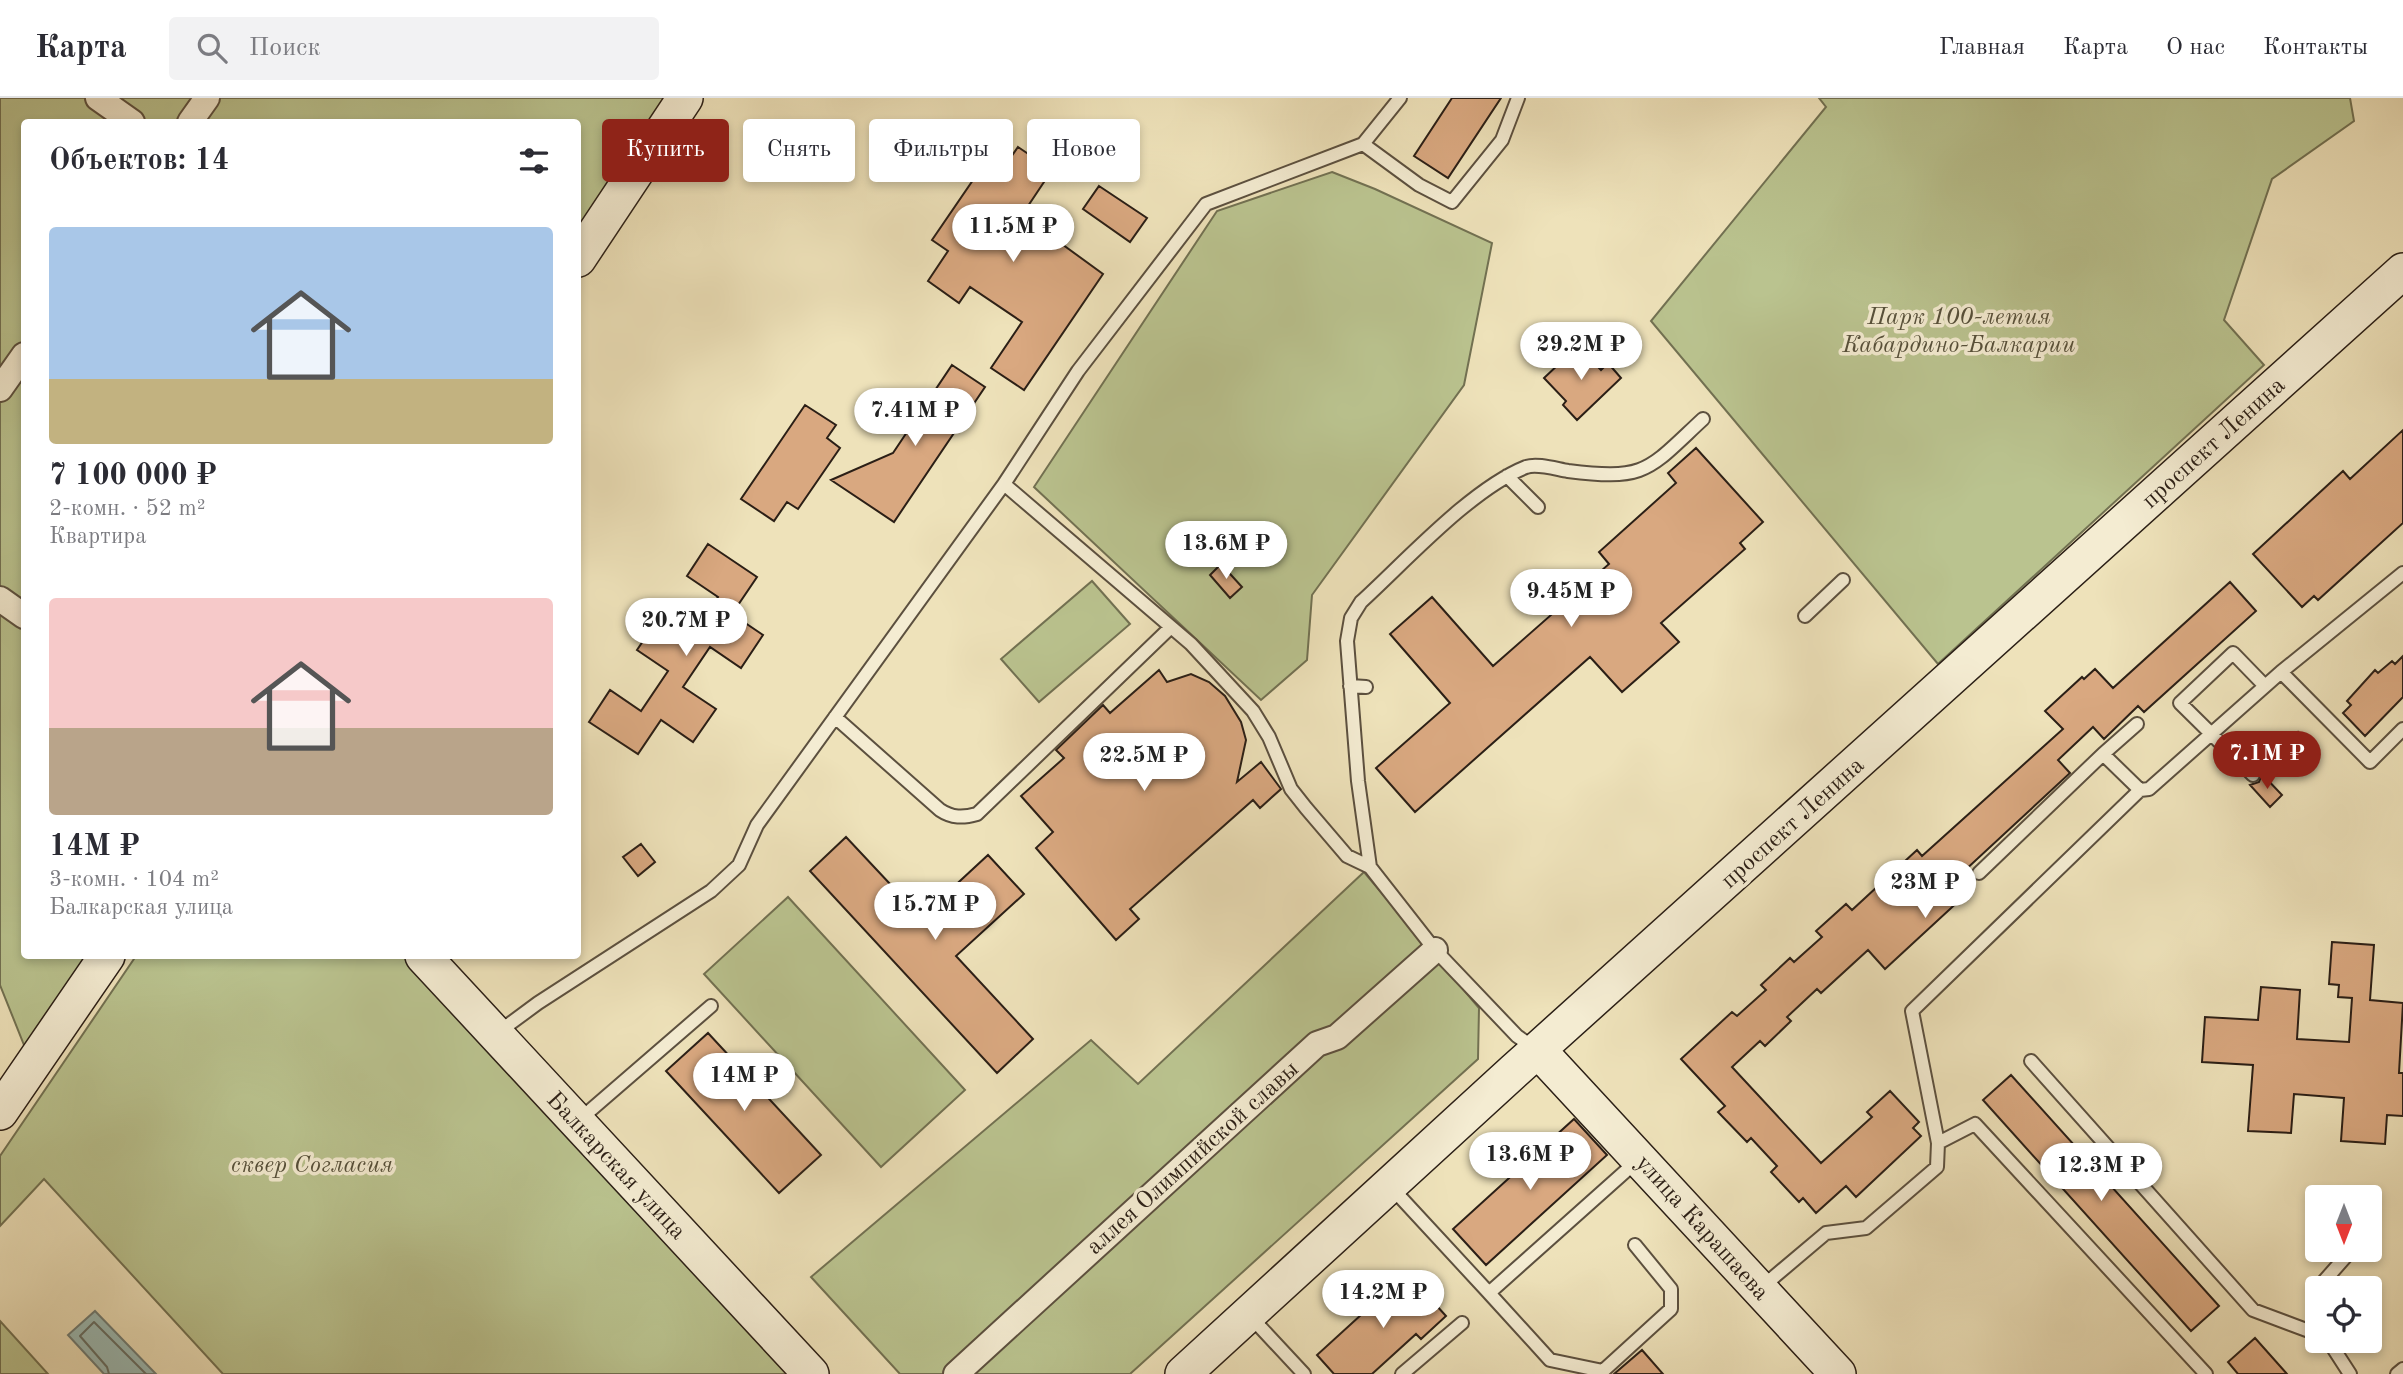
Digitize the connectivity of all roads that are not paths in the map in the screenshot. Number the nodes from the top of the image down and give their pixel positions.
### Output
1 (98, 98) edge
2 (207, 98) edge
3 (685, 98) edge
4 (1399, 98) edge
5 (1518, 98) edge
6 (128, 119) edge
7 (192, 119) edge
8 (1363, 144) junction
9 (581, 254) edge
10 (2403, 271) edge
11 (21, 359) edge
12 (0, 389) edge
13 (1703, 419) dead end
14 (1507, 476) junction
15 (1004, 484) junction
16 (1538, 507) dead end
17 (2403, 573) edge
18 (1843, 580) dead end
19 (0, 599) edge
20 (21, 614) edge
21 (1805, 616) dead end
22 (1171, 627) junction
23 (2281, 672) junction
24 (1350, 686) junction
25 (2265, 686) junction
26 (1366, 687) dead end
27 (835, 718) junction
28 (2137, 724) dead end
29 (2403, 729) edge
30 (2210, 734) junction
31 (1369, 741) dead end
32 (1356, 753) junction
33 (2103, 754) junction
34 (2253, 775) dead end
35 (2140, 790) junction
36 (1370, 867) junction
37 (1979, 873) dead end
38 (1435, 950) junction
39 (105, 959) edge
40 (426, 959) edge
41 (710, 1006) dead end
42 (496, 1034) junction
43 (1538, 1050) junction
44 (2031, 1061) dead end
45 (0, 1112) edge
46 (578, 1122) junction
47 (1938, 1143) junction
48 (1640, 1158) junction
49 (1388, 1185) junction
50 (1635, 1245) dead end
51 (2341, 1262) edge
52 (2329, 1276) edge
53 (1759, 1289) junction
54 (1489, 1293) junction
55 (1249, 1314) junction
56 (1462, 1322) dead end
57 (2305, 1330) edge
58 (2336, 1353) edge
59 (1550, 1360) junction
60 (2403, 1369) edge
61 (1601, 1373) edge
62 (811, 1374) edge
63 (956, 1374) edge
64 (1183, 1374) edge
65 (1304, 1374) edge
66 (1402, 1374) edge
67 (1560, 1374) edge
68 (1838, 1374) edge
69 (2206, 1374) edge
70 (2350, 1374) edge
71 (2397, 1374) edge

1 - 6 street
2 - 7 street
3 - 9 main road
4 - 8 lane
5 - 8 lane
8 - 15 lane
10 - 43 main road, проспект Ленина
11 - 12 street
13 - 14 lane
14 - 16 lane
14 - 24 lane
15 - 22 lane
15 - 27 lane
17 - 23 lane
18 - 21 lane
19 - 20 street
22 - 27 lane
22 - 36 lane
23 - 25 lane
23 - 29 lane
24 - 26 lane
24 - 32 lane
25 - 30 lane
25 - 30 lane
27 - 42 lane
28 - 33 lane
30 - 34 lane
30 - 35 lane
31 - 32 lane
32 - 36 lane
33 - 35 lane
33 - 37 lane
35 - 47 lane
36 - 38 lane
38 - 43 lane
38 - 63 street, аллея Олимпийской славы
39 - 45 main road
40 - 42 main road, Балкарская улица
41 - 46 lane
42 - 46 main road, Балкарская улица
43 - 48 main road, улица Карашаева
43 - 49 main road, проспект Ленина
44 - 57 lane
46 - 62 main road, Балкарская улица
47 - 53 lane
47 - 69 lane
48 - 53 main road, улица Карашаева
48 - 54 lane
49 - 54 lane
49 - 55 main road, проспект Ленина
50 - 61 lane
51 - 52 lane
53 - 68 main road, улица Карашаева
54 - 59 lane
55 - 64 main road, проспект Ленина
55 - 65 lane
56 - 66 lane
58 - 70 lane
59 - 61 lane
59 - 67 lane
60 - 71 lane

